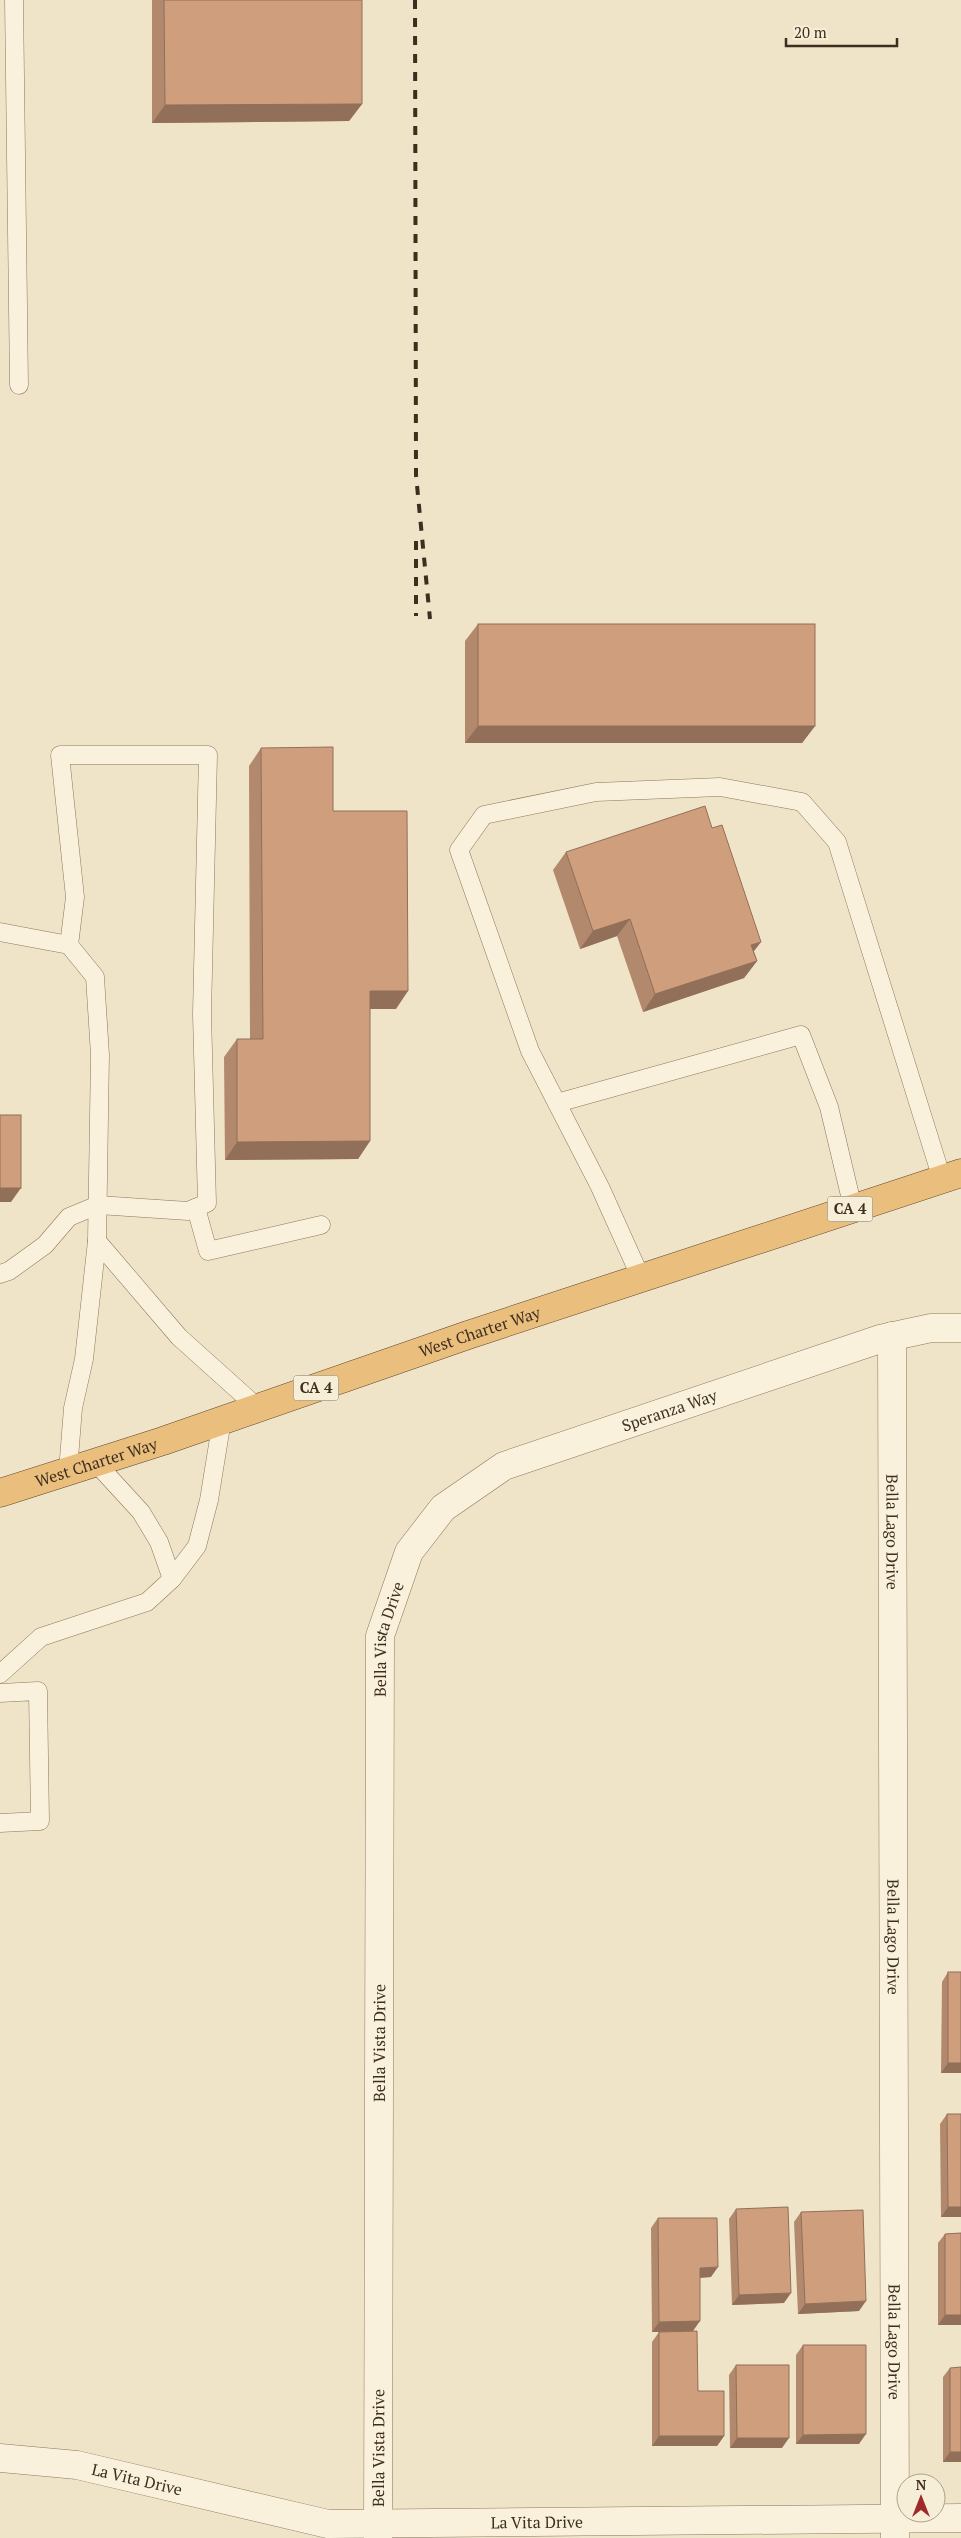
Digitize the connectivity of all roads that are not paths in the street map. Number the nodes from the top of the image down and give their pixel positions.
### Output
1 (14, 0) edge
2 (19, 385) dead end
3 (0, 932) edge
4 (68, 944) junction
5 (557, 1103) junction
6 (952, 1176) edge
7 (98, 1205) junction
8 (196, 1208) junction
9 (853, 1208) junction
10 (321, 1225) dead end
11 (97, 1241) junction
12 (0, 1274) edge
13 (641, 1278) junction
14 (961, 1328) edge
15 (892, 1336) junction
16 (258, 1408) junction
17 (222, 1420) junction
18 (96, 1463) junction
19 (68, 1471) junction
20 (0, 1493) edge
21 (409, 1552) joint
22 (172, 1579) junction
23 (0, 1674) edge
24 (0, 1693) edge
25 (0, 1823) edge
26 (0, 2458) edge
27 (961, 2518) edge
28 (895, 2528) edge
29 (378, 2532) edge

1 - 2 lane
3 - 4 lane
4 - 7 lane
4 - 8 lane
5 - 6 lane
5 - 9 lane
5 - 13 lane
6 - 9 highway, West Charter Way / CA 4
7 - 8 lane
7 - 11 lane
7 - 12 lane
8 - 10 lane
9 - 13 highway, West Charter Way / CA 4
11 - 16 lane
11 - 19 lane
13 - 16 highway, West Charter Way / CA 4
14 - 15 street, Speranza Way
15 - 21 street, Speranza Way
15 - 28 street, Bella Lago Drive
16 - 17 highway, West Charter Way / CA 4
17 - 18 highway, West Charter Way / CA 4
17 - 22 lane
18 - 19 highway, West Charter Way / CA 4
18 - 22 lane
19 - 20 highway, West Charter Way / CA 4
21 - 29 street, Bella Vista Drive
22 - 23 lane
24 - 25 lane
26 - 29 street, La Vita Drive
27 - 28 street, La Vita Drive
28 - 29 street, La Vita Drive

